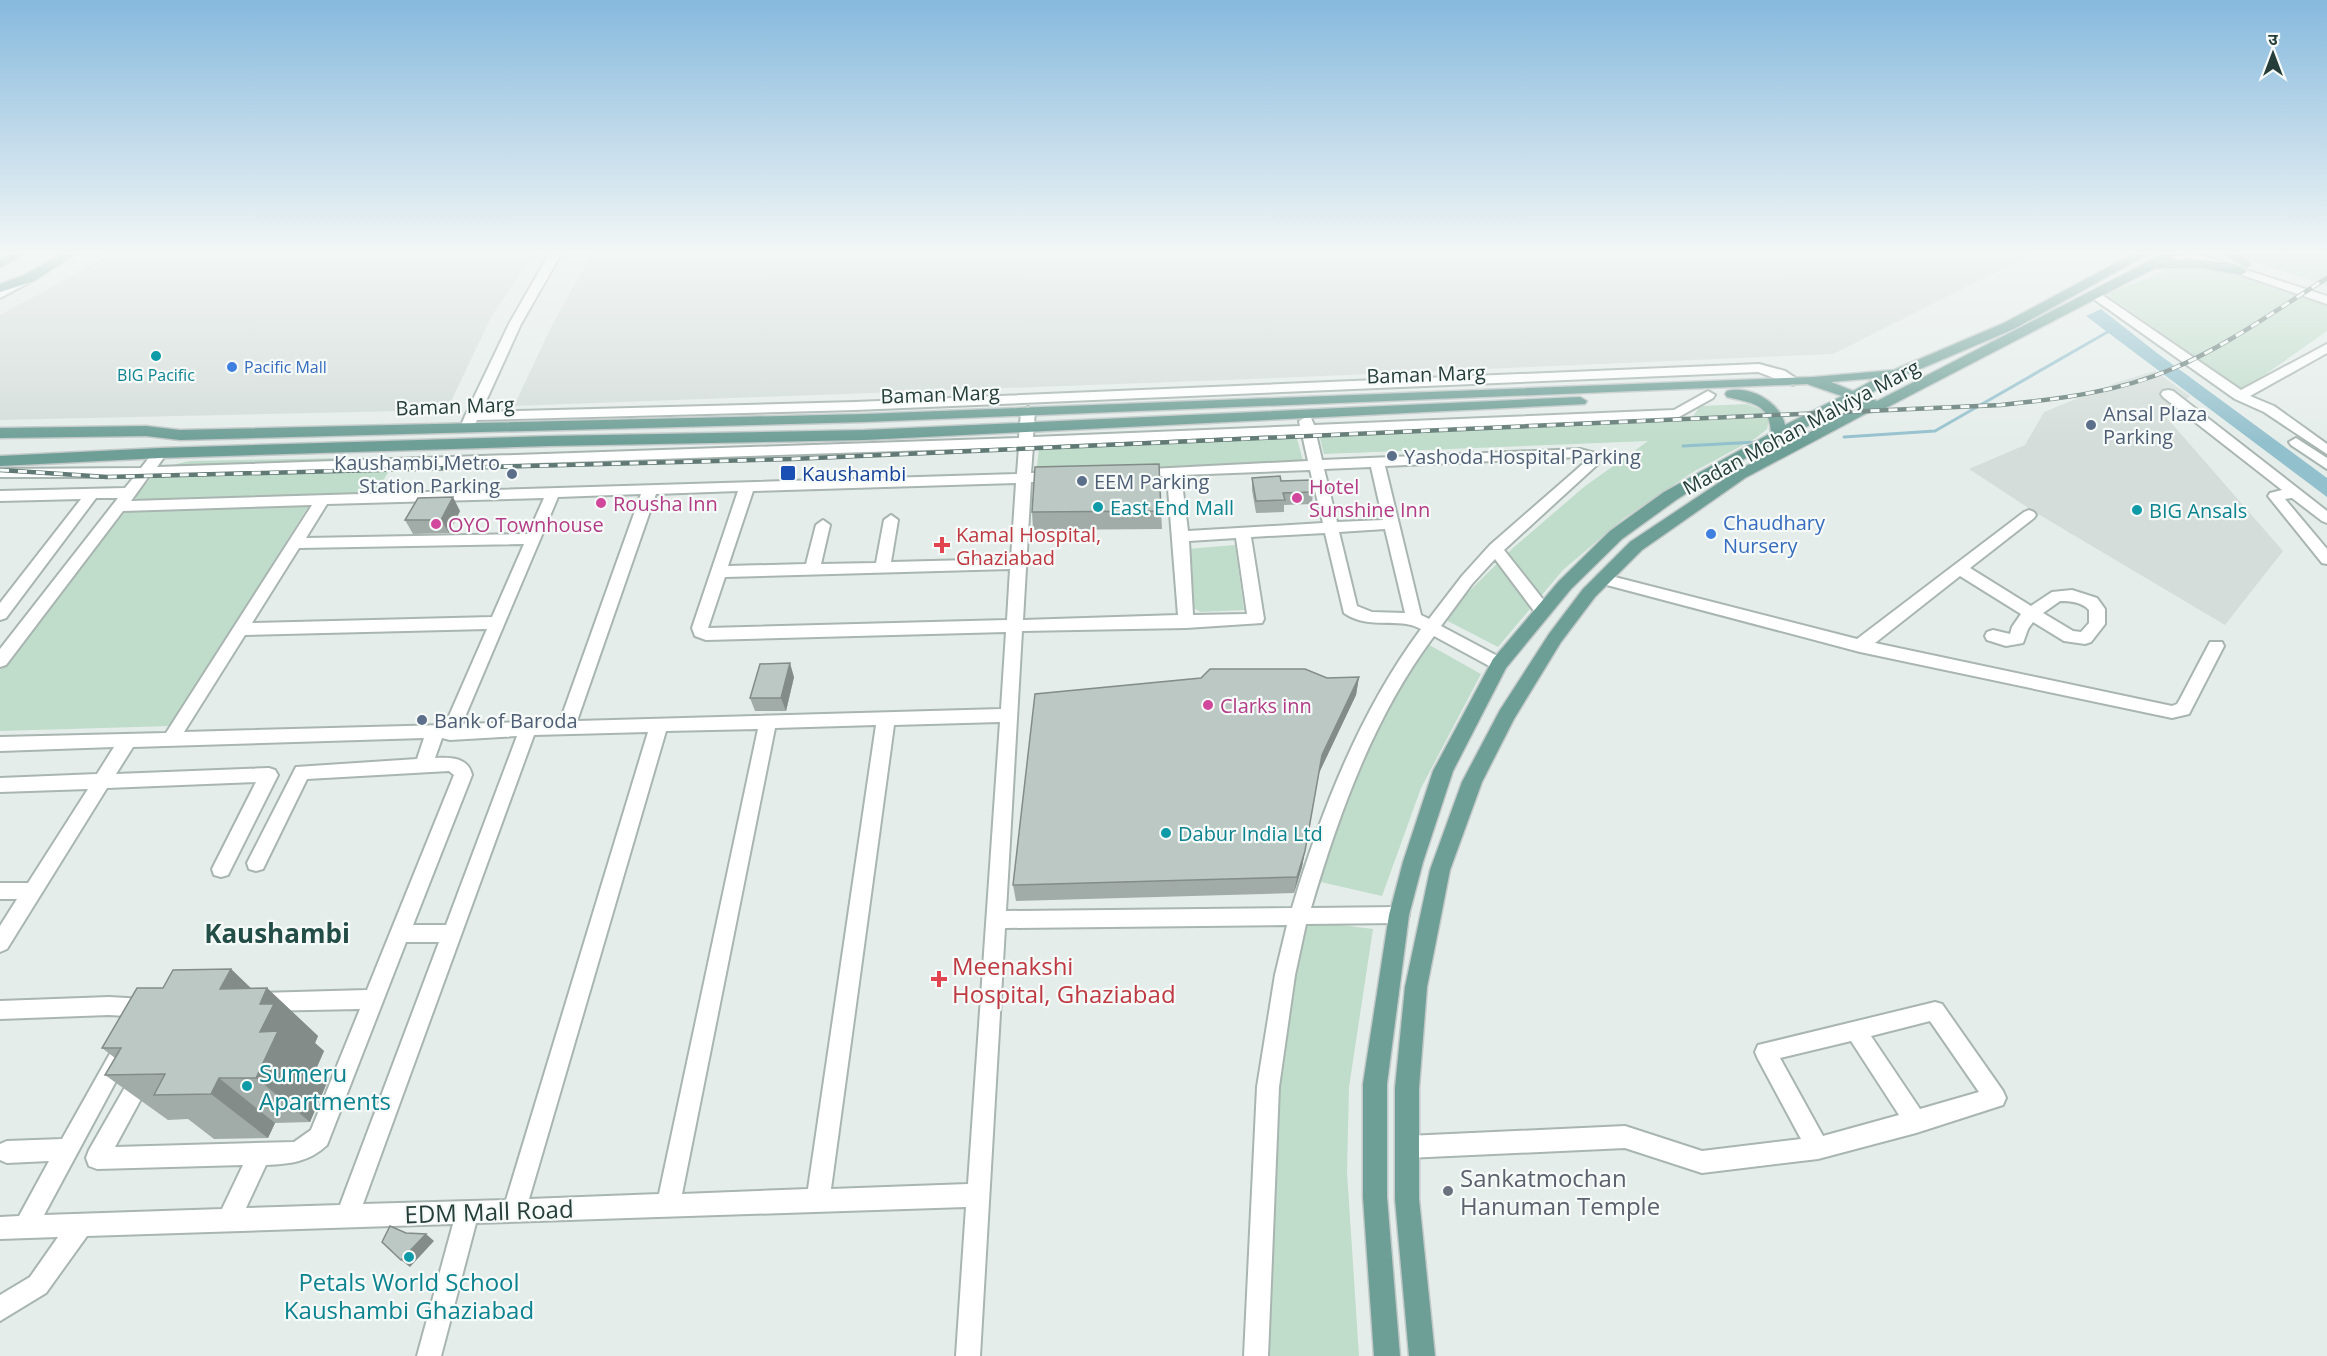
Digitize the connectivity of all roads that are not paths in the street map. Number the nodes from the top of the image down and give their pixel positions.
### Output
1 (519, 317) edge
2 (530, 317) edge
3 (2027, 317) edge
4 (2045, 317) edge
5 (2128, 317) edge
6 (2327, 349) edge
7 (1675, 372) junction
8 (1901, 372) junction
9 (1808, 380) junction
10 (1792, 381) junction
11 (1690, 385) junction
12 (1428, 388) junction
13 (1732, 394) junction
14 (2168, 394) dead end
15 (1708, 395) junction
16 (1364, 397) junction
17 (2244, 399) junction
18 (1859, 404) junction
19 (1345, 405) junction
20 (1393, 410) junction
21 (1304, 414) junction
22 (477, 421) junction
23 (693, 421) junction
24 (665, 422) junction
25 (1027, 427) junction
26 (1308, 430) junction
27 (0, 433) edge
28 (180, 435) junction
29 (1778, 435) junction
30 (688, 438) junction
31 (658, 439) junction
32 (0, 448) edge
33 (2327, 450) edge
34 (160, 453) junction
35 (0, 460) edge
36 (1377, 463) junction
37 (1316, 465) junction
38 (2327, 465) edge
39 (145, 472) junction
40 (1174, 472) junction
41 (0, 473) edge
42 (1116, 474) edge
43 (1070, 476) edge
44 (1024, 478) junction
45 (747, 487) junction
46 (650, 490) junction
47 (129, 493) junction
48 (553, 493) junction
49 (92, 494) junction
50 (2296, 494) junction
51 (0, 496) edge
52 (322, 500) junction
53 (119, 506) junction
54 (2029, 515) dead end
55 (2327, 518) edge
56 (891, 520) dead end
57 (1391, 524) junction
58 (823, 525) dead end
59 (1329, 527) junction
60 (1244, 532) junction
61 (1181, 536) junction
62 (533, 539) junction
63 (294, 543) junction
64 (1495, 549) junction
65 (2327, 559) edge
66 (1018, 564) junction
67 (882, 569) junction
68 (1959, 569) junction
69 (812, 571) junction
70 (718, 572) junction
71 (1603, 579) junction
72 (7, 597) edge
73 (1543, 611) junction
74 (0, 615) edge
75 (34, 616) junction
76 (1186, 622) junction
77 (497, 623) junction
78 (1423, 623) junction
79 (1015, 626) junction
80 (241, 629) junction
81 (1993, 636) dead end
82 (1860, 646) junction
83 (2216, 646) dead end
84 (0, 661) edge
85 (1499, 664) junction
86 (1009, 715) junction
87 (886, 718) junction
88 (768, 722) junction
89 (659, 725) junction
90 (567, 727) junction
91 (528, 729) junction
92 (442, 733) junction
93 (171, 739) junction
94 (128, 740) junction
95 (0, 744) edge
96 (1456, 748) junction
97 (1485, 757) junction
98 (423, 767) junction
99 (102, 782) junction
100 (0, 785) edge
101 (256, 863) dead end
102 (221, 869) dead end
103 (0, 891) edge
104 (33, 891) junction
105 (1299, 915) junction
106 (1399, 915) junction
107 (996, 920) junction
108 (452, 933) junction
109 (401, 934) junction
110 (0, 943) edge
111 (375, 999) junction
112 (239, 1003) edge
113 (0, 1010) edge
114 (1857, 1032) junction
115 (154, 1055) edge
116 (1916, 1122) junction
117 (1407, 1147) junction
118 (1818, 1148) junction
119 (68, 1150) junction
120 (8, 1152) dead end
121 (260, 1154) junction
122 (978, 1195) junction
123 (818, 1201) junction
124 (668, 1206) junction
125 (514, 1210) junction
126 (468, 1212) junction
127 (347, 1216) junction
128 (229, 1220) junction
129 (81, 1225) junction
130 (25, 1227) junction
131 (0, 1228) edge
132 (0, 1309) edge
133 (429, 1356) edge
134 (968, 1356) edge
135 (1256, 1356) edge
136 (1387, 1356) edge
137 (1422, 1356) edge

1 - 22 street
2 - 22 street
3 - 8 main road, Madan Mohan Malviya Marg
4 - 18 main road, Madan Mohan Malviya Marg
5 - 17 street
6 - 17 street
7 - 10 street
7 - 11 main road
7 - 12 street
8 - 9 main road
8 - 18 main road, Madan Mohan Malviya Marg
9 - 10 main road, Baman Marg
9 - 18 main road, Baman Marg
10 - 11 main road, Baman Marg
11 - 12 main road, Baman Marg
12 - 16 main road, Baman Marg
12 - 22 street
13 - 15 main road, Baman Marg
13 - 18 main road, Baman Marg
13 - 29 main road
14 - 50 street
15 - 20 main road, Baman Marg
15 - 26 street
16 - 19 main road, Baman Marg
16 - 20 main road
17 - 33 street
17 - 38 street
18 - 29 main road, Madan Mohan Malviya Marg
18 - 71 main road, Madan Mohan Malviya Marg
19 - 20 main road, Baman Marg
19 - 21 main road, Baman Marg
19 - 25 main road, Baman Marg
21 - 25 main road, Baman Marg
21 - 26 street
22 - 24 main road, Baman Marg
22 - 28 main road, Baman Marg
23 - 24 main road, Baman Marg
23 - 25 main road, Baman Marg
23 - 30 main road
24 - 31 main road
25 - 26 street
25 - 30 main road, Baman Marg
25 - 39 street
25 - 44 street
26 - 37 street
27 - 28 main road, Baman Marg
28 - 32 main road
29 - 73 main road, Madan Mohan Malviya Marg
30 - 31 main road, Baman Marg
31 - 34 main road, Baman Marg
34 - 35 main road, Baman Marg
34 - 39 street
36 - 37 street
36 - 57 street
36 - 64 street
37 - 40 street
37 - 59 street
39 - 41 street
39 - 47 street
40 - 42 street
40 - 61 street
43 - 44 street
44 - 45 street
44 - 66 street
45 - 46 street
45 - 70 street
46 - 48 street
46 - 90 street
47 - 49 street
47 - 53 street
48 - 52 street
48 - 62 street
49 - 51 street
49 - 72 street
50 - 55 street
50 - 65 street
52 - 53 street
52 - 63 street
53 - 75 street
54 - 68 street
56 - 67 street
57 - 59 street
57 - 78 street
58 - 69 street
59 - 60 street
59 - 78 street
60 - 61 street
60 - 76 street
61 - 76 street
62 - 63 street
62 - 77 street
63 - 80 street
64 - 73 street
64 - 78 street
66 - 67 street
66 - 79 street
67 - 69 street
68 - 81 street
68 - 82 street
69 - 70 street
70 - 79 street
71 - 82 street
71 - 97 main road, Madan Mohan Malviya Marg
72 - 74 street
73 - 85 main road, Madan Mohan Malviya Marg
74 - 75 street
75 - 84 street
76 - 79 street
77 - 80 street
77 - 92 street
78 - 85 street
78 - 105 street
79 - 86 street
80 - 93 street
82 - 83 street
85 - 96 main road, Madan Mohan Malviya Marg
86 - 87 street
86 - 107 street
87 - 88 street
87 - 123 street
88 - 89 street
88 - 124 street
89 - 90 street
89 - 125 street
90 - 91 street
91 - 92 street
91 - 108 street
92 - 93 street
92 - 98 street
93 - 94 street
94 - 95 street
94 - 99 street
96 - 97 main road
96 - 106 main road, Madan Mohan Malviya Marg
97 - 117 main road, Madan Mohan Malviya Marg
98 - 101 street
98 - 109 street
99 - 100 street
99 - 102 street
99 - 104 street
103 - 104 street
104 - 110 street
105 - 106 street
105 - 107 street
105 - 135 street
106 - 136 main road, Madan Mohan Malviya Marg
107 - 122 street
108 - 109 street
108 - 127 street
109 - 111 street
111 - 112 street
111 - 121 street
113 - 119 street
114 - 116 street
114 - 116 street
114 - 118 street
115 - 121 street
116 - 118 street
117 - 118 street
117 - 137 main road, Madan Mohan Malviya Marg
119 - 120 street
119 - 130 street
121 - 128 street
122 - 123 street, EDM Mall Road
122 - 134 street
123 - 124 street, EDM Mall Road
124 - 125 street, EDM Mall Road
125 - 126 street, EDM Mall Road
126 - 127 street, EDM Mall Road
126 - 133 street
127 - 128 street, EDM Mall Road
128 - 129 street, EDM Mall Road
129 - 130 street, EDM Mall Road
129 - 132 street
130 - 131 street, EDM Mall Road

